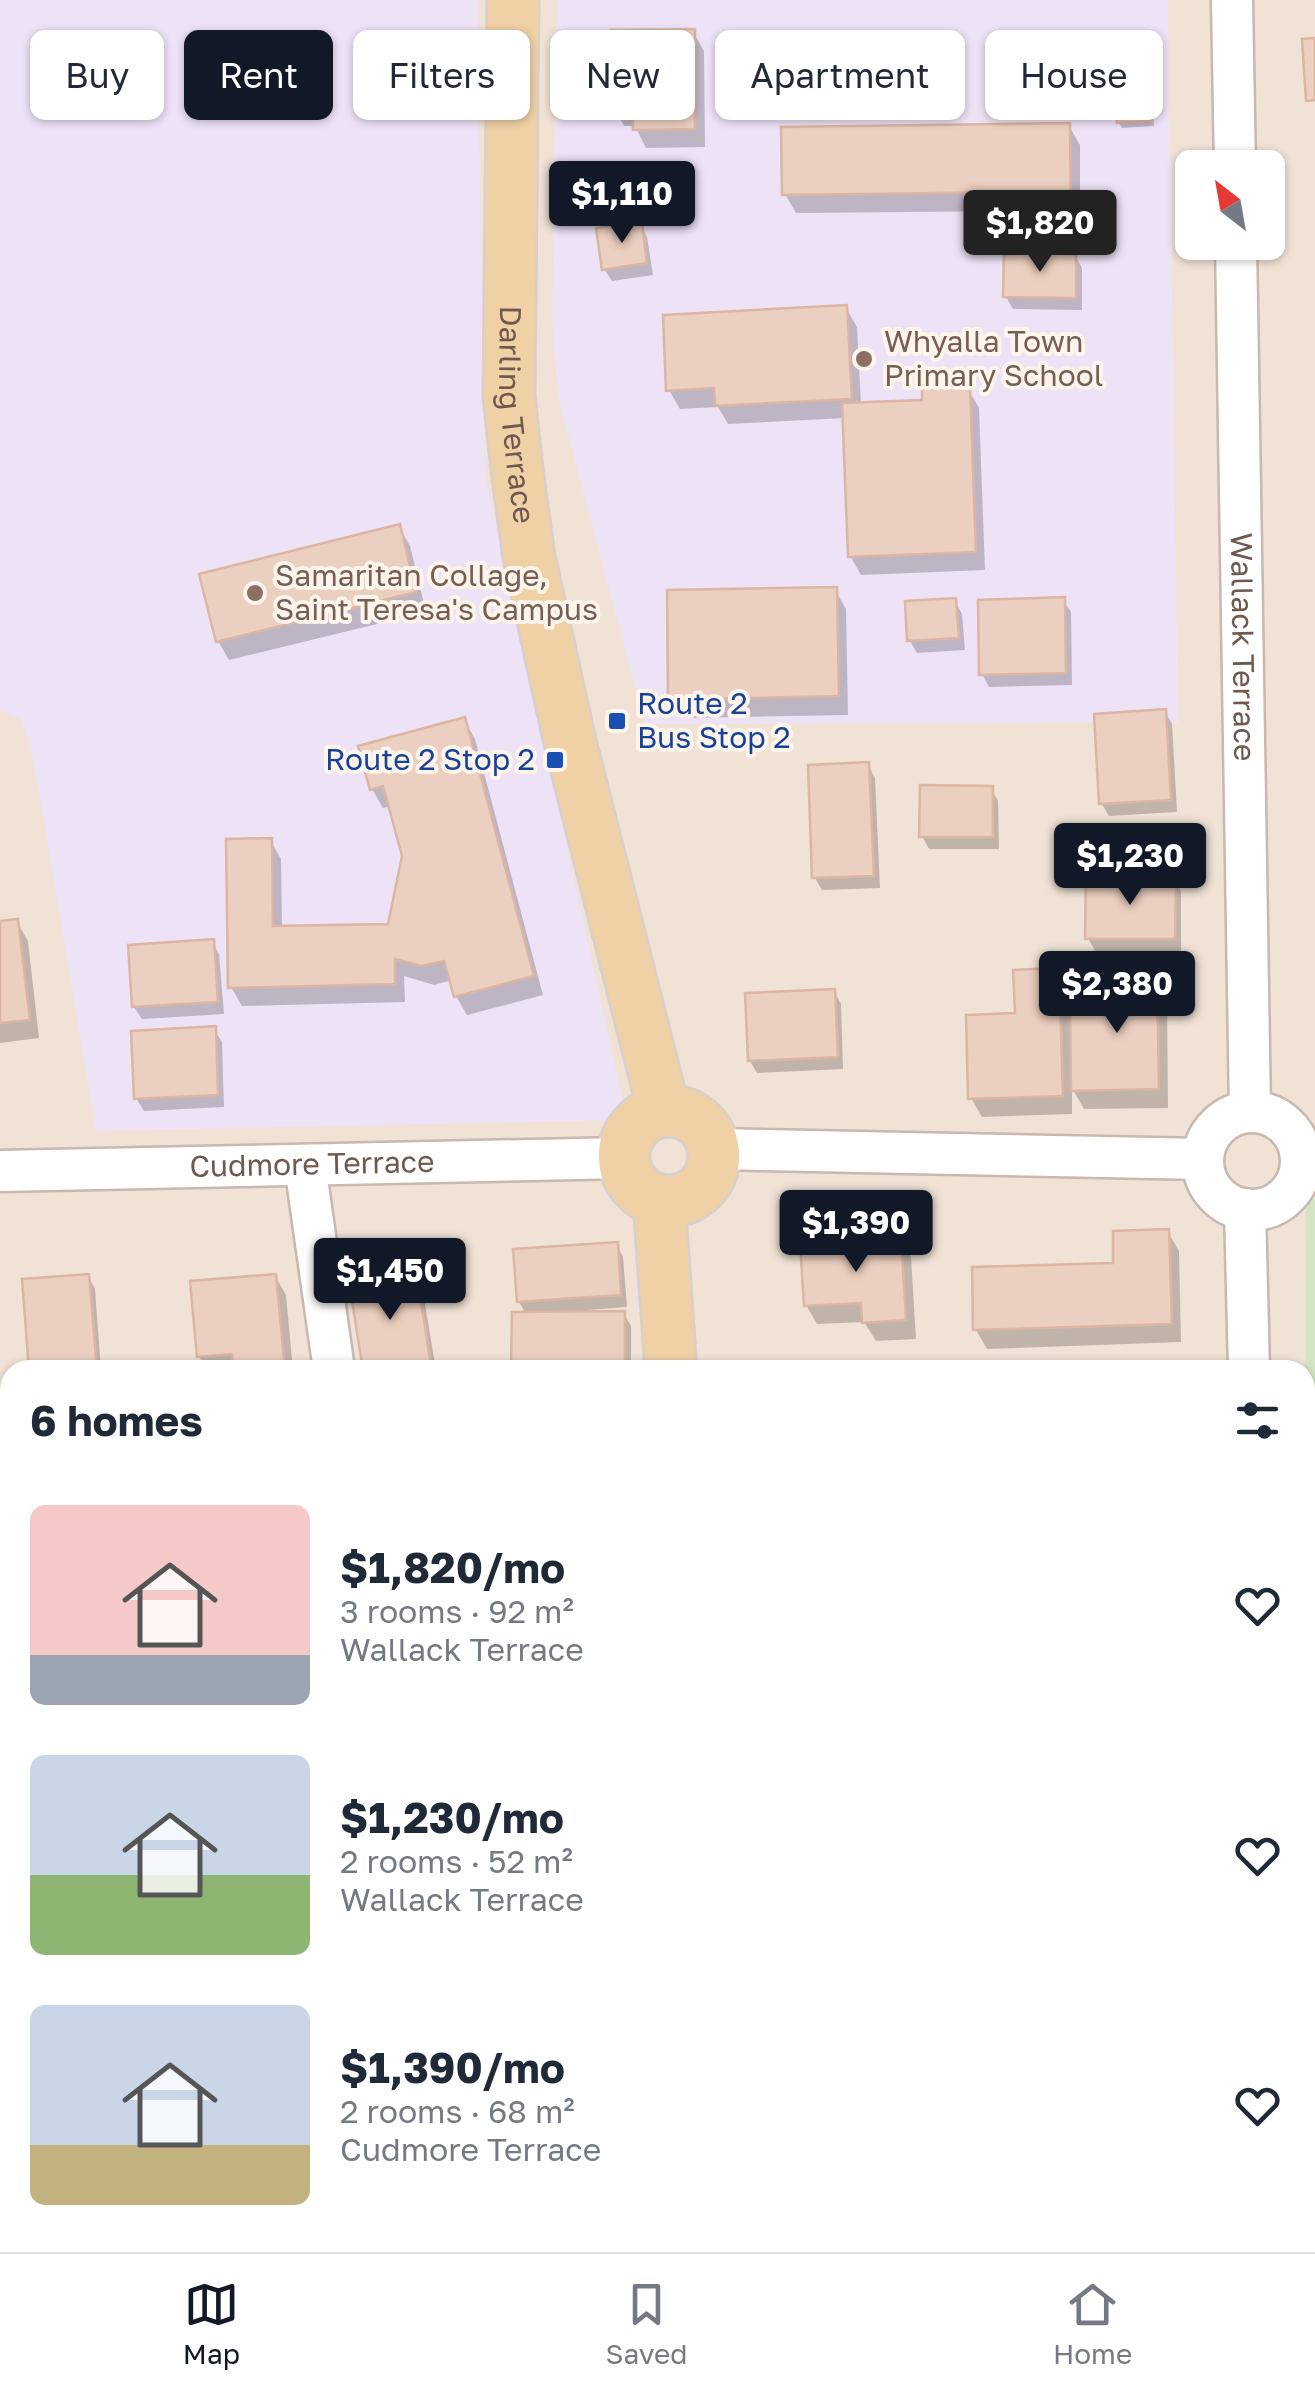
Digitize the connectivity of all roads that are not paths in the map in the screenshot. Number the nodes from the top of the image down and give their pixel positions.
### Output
1 (513, 0) edge
2 (1232, 0) edge
3 (1235, 150) edge
4 (1236, 260) edge
5 (664, 1111) junction
6 (1250, 1112) junction
7 (714, 1149) junction
8 (624, 1158) junction
9 (1204, 1159) junction
10 (1308, 1161) edge
11 (305, 1165) junction
12 (0, 1171) edge
13 (659, 1200) junction
14 (1245, 1209) junction
15 (333, 1360) edge
16 (670, 1360) edge
17 (1248, 1360) edge

1 - 5 main road, Darling Terrace
2 - 3 street
4 - 6 street, Wallack Terrace
5 - 7 main road
5 - 8 main road
6 - 9 street
6 - 10 street
7 - 9 street
7 - 13 main road
8 - 11 street, Cudmore Terrace
8 - 13 main road
9 - 14 street
10 - 14 street
11 - 12 street, Cudmore Terrace
11 - 15 street
13 - 16 main road
14 - 17 street

